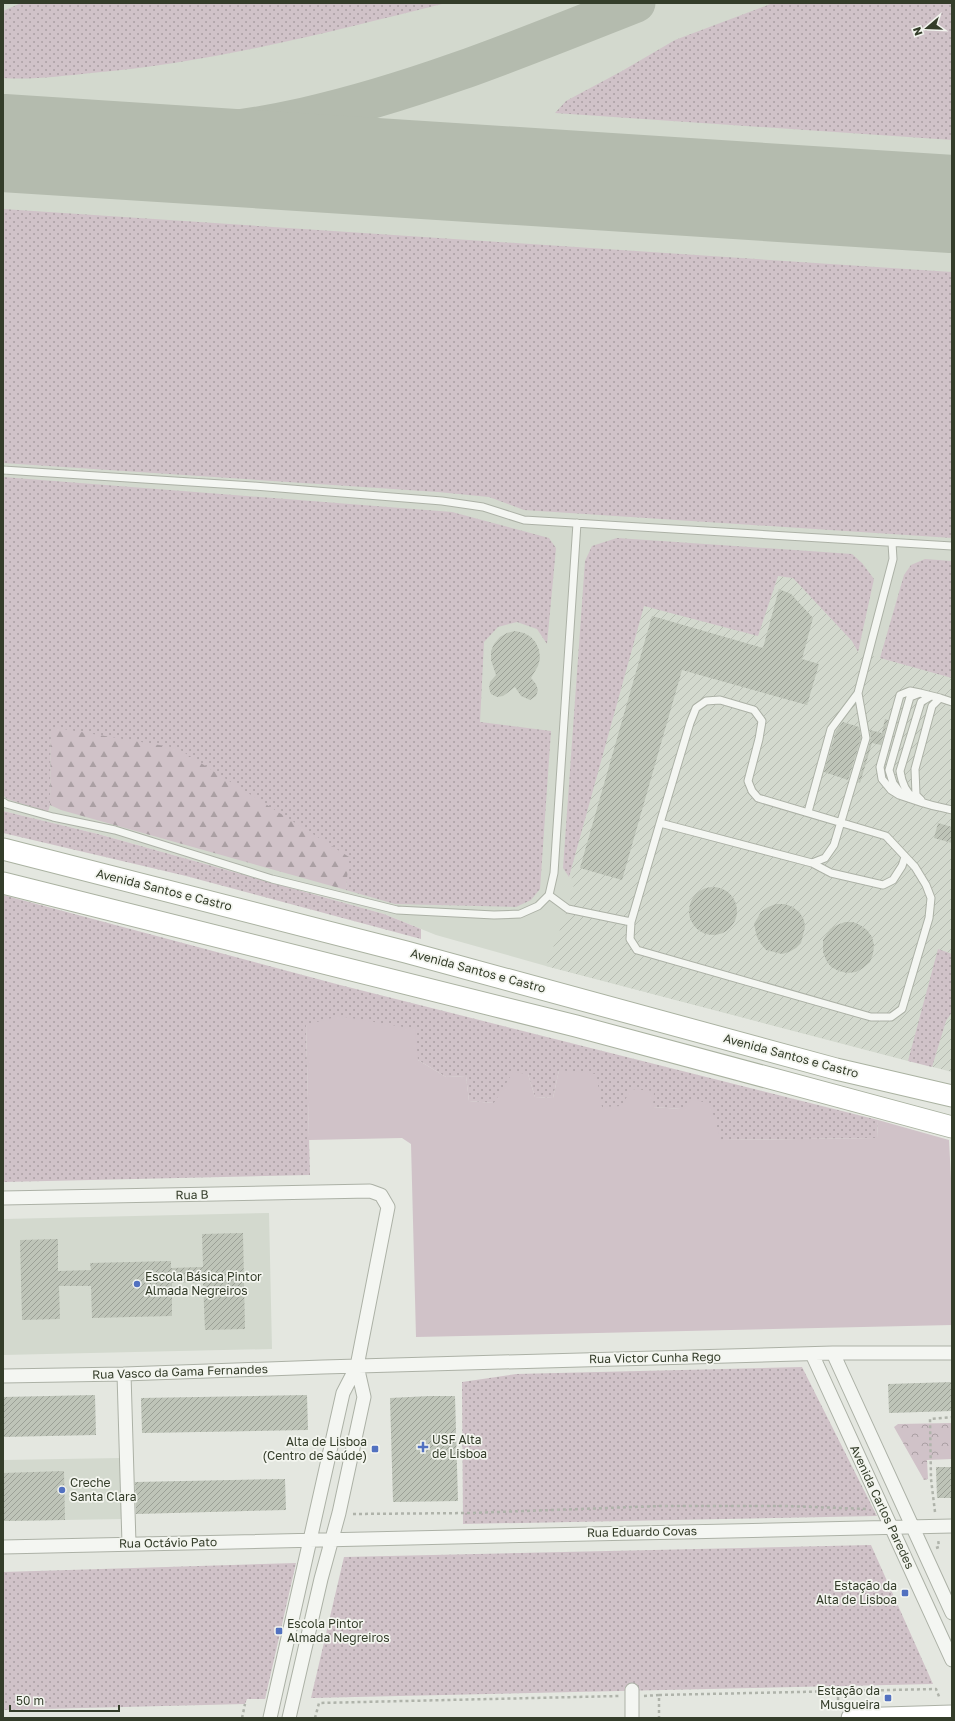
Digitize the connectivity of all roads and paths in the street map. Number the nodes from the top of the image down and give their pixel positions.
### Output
1 (3, 470) edge
2 (577, 523) junction
3 (892, 543) junction
4 (952, 546) edge
5 (858, 693) junction
6 (931, 696) junction
7 (940, 698) junction
8 (952, 702) edge
9 (3, 802) edge
10 (922, 803) junction
11 (952, 810) edge
12 (808, 812) junction
13 (842, 822) junction
14 (660, 823) junction
15 (3, 849) edge
16 (905, 857) junction
17 (812, 863) junction
18 (3, 883) edge
19 (549, 894) junction
20 (631, 922) junction
21 (952, 1096) edge
22 (952, 1127) edge
23 (3, 1198) edge
24 (833, 1353) junction
25 (952, 1353) edge
26 (812, 1354) junction
27 (357, 1366) junction
28 (124, 1374) junction
29 (3, 1376) edge
30 (952, 1417) edge
31 (883, 1509) junction
32 (905, 1511) junction
33 (935, 1512) junction
34 (339, 1513) junction
35 (891, 1526) junction
36 (912, 1526) junction
37 (937, 1526) junction
38 (952, 1526) edge
39 (309, 1540) junction
40 (332, 1540) junction
41 (129, 1544) junction
42 (3, 1547) edge
43 (924, 1552) junction
44 (952, 1613) edge
45 (952, 1660) edge
46 (936, 1689) dead end
47 (632, 1690) dead end
48 (838, 1691) junction
49 (617, 1696) dead end
50 (659, 1696) dead end
51 (246, 1704) dead end
52 (844, 1715) edge
53 (952, 1715) edge
54 (242, 1718) edge
55 (270, 1718) edge
56 (289, 1718) edge
57 (315, 1718) edge
58 (632, 1718) edge

1 - 2 lane
2 - 3 lane
2 - 19 lane
3 - 4 lane
3 - 5 lane
5 - 12 lane
5 - 13 lane
6 - 7 lane
6 - 10 lane
6 - 10 lane
7 - 8 lane
7 - 10 lane
9 - 19 lane
10 - 11 lane
12 - 13 lane
12 - 14 lane
13 - 16 lane
13 - 17 lane
14 - 17 lane
14 - 20 lane
15 - 21 main road, Avenida Santos e Castro
16 - 17 lane
16 - 20 lane
18 - 22 main road
19 - 20 lane
23 - 27 street, Rua B
24 - 25 street, Rua Victor Cunha Rego
24 - 26 street, Rua Victor Cunha Rego
24 - 32 street, Avenida Carlos Paredes
26 - 27 street, Rua Victor Cunha Rego
26 - 31 street, Avenida Carlos Paredes
27 - 28 street, Rua Vasco da Gama Fernandes
27 - 34 street
27 - 39 street
28 - 29 street, Rua Vasco da Gama Fernandes
28 - 41 street
30 - 33 path
31 - 34 path
31 - 35 street, Avenida Carlos Paredes
32 - 33 path
32 - 36 street, Avenida Carlos Paredes
33 - 37 path
34 - 40 street
35 - 36 street, Rua Eduardo Covas
35 - 40 street, Rua Eduardo Covas
35 - 45 street, Avenida Carlos Paredes
36 - 37 street, Rua Eduardo Covas
36 - 43 street, Avenida Carlos Paredes
37 - 38 street, Rua Eduardo Covas
37 - 43 path
39 - 40 street, Rua Octávio Pato
39 - 41 street, Rua Octávio Pato
39 - 55 street
40 - 56 street
41 - 42 street, Rua Octávio Pato
43 - 44 street, Avenida Carlos Paredes
46 - 48 path
47 - 58 street
48 - 50 path
48 - 52 path
49 - 57 path
51 - 54 path
52 - 53 main road

